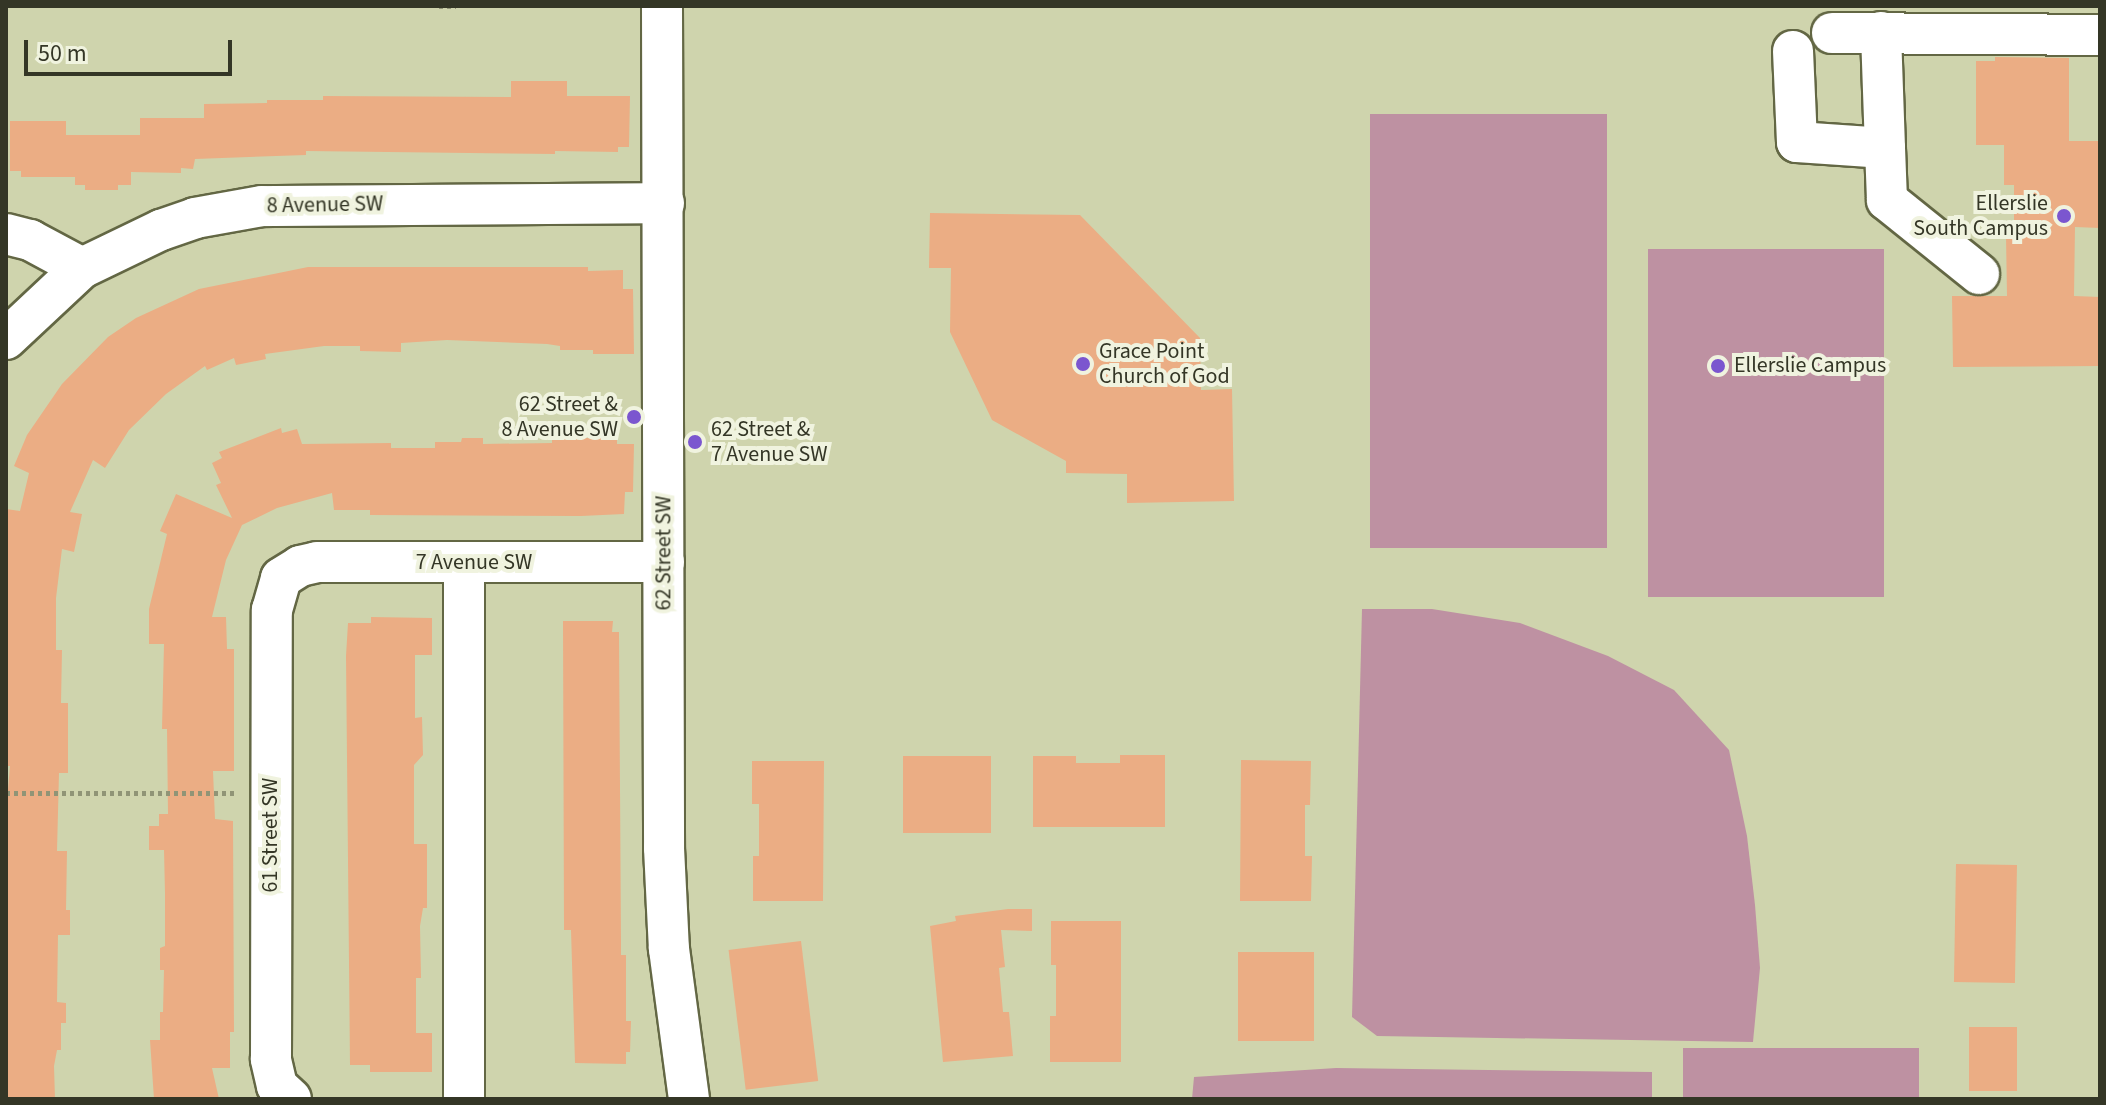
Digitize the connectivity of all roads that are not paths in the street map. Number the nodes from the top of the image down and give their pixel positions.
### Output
1 (662, 6) edge
2 (1881, 32) junction
3 (1832, 33) dead end
4 (2100, 35) edge
5 (1793, 51) dead end
6 (1885, 148) junction
7 (664, 203) junction
8 (6, 234) edge
9 (82, 268) junction
10 (1979, 274) dead end
11 (6, 339) edge
12 (664, 562) junction
13 (464, 563) junction
14 (286, 573) joint
15 (288, 1097) edge
16 (464, 1099) edge
17 (689, 1099) edge

1 - 7 street, 62 Street SW
2 - 3 street
2 - 4 street
2 - 6 street
5 - 6 street
6 - 10 street
7 - 9 street, 8 Avenue SW
7 - 12 street, 62 Street SW
8 - 9 street
9 - 11 street, 8 Avenue SW
12 - 13 street, 7 Avenue SW
12 - 17 street, 62 Street SW
13 - 14 street, 7 Avenue SW
13 - 16 street
14 - 15 street, 61 Street SW

